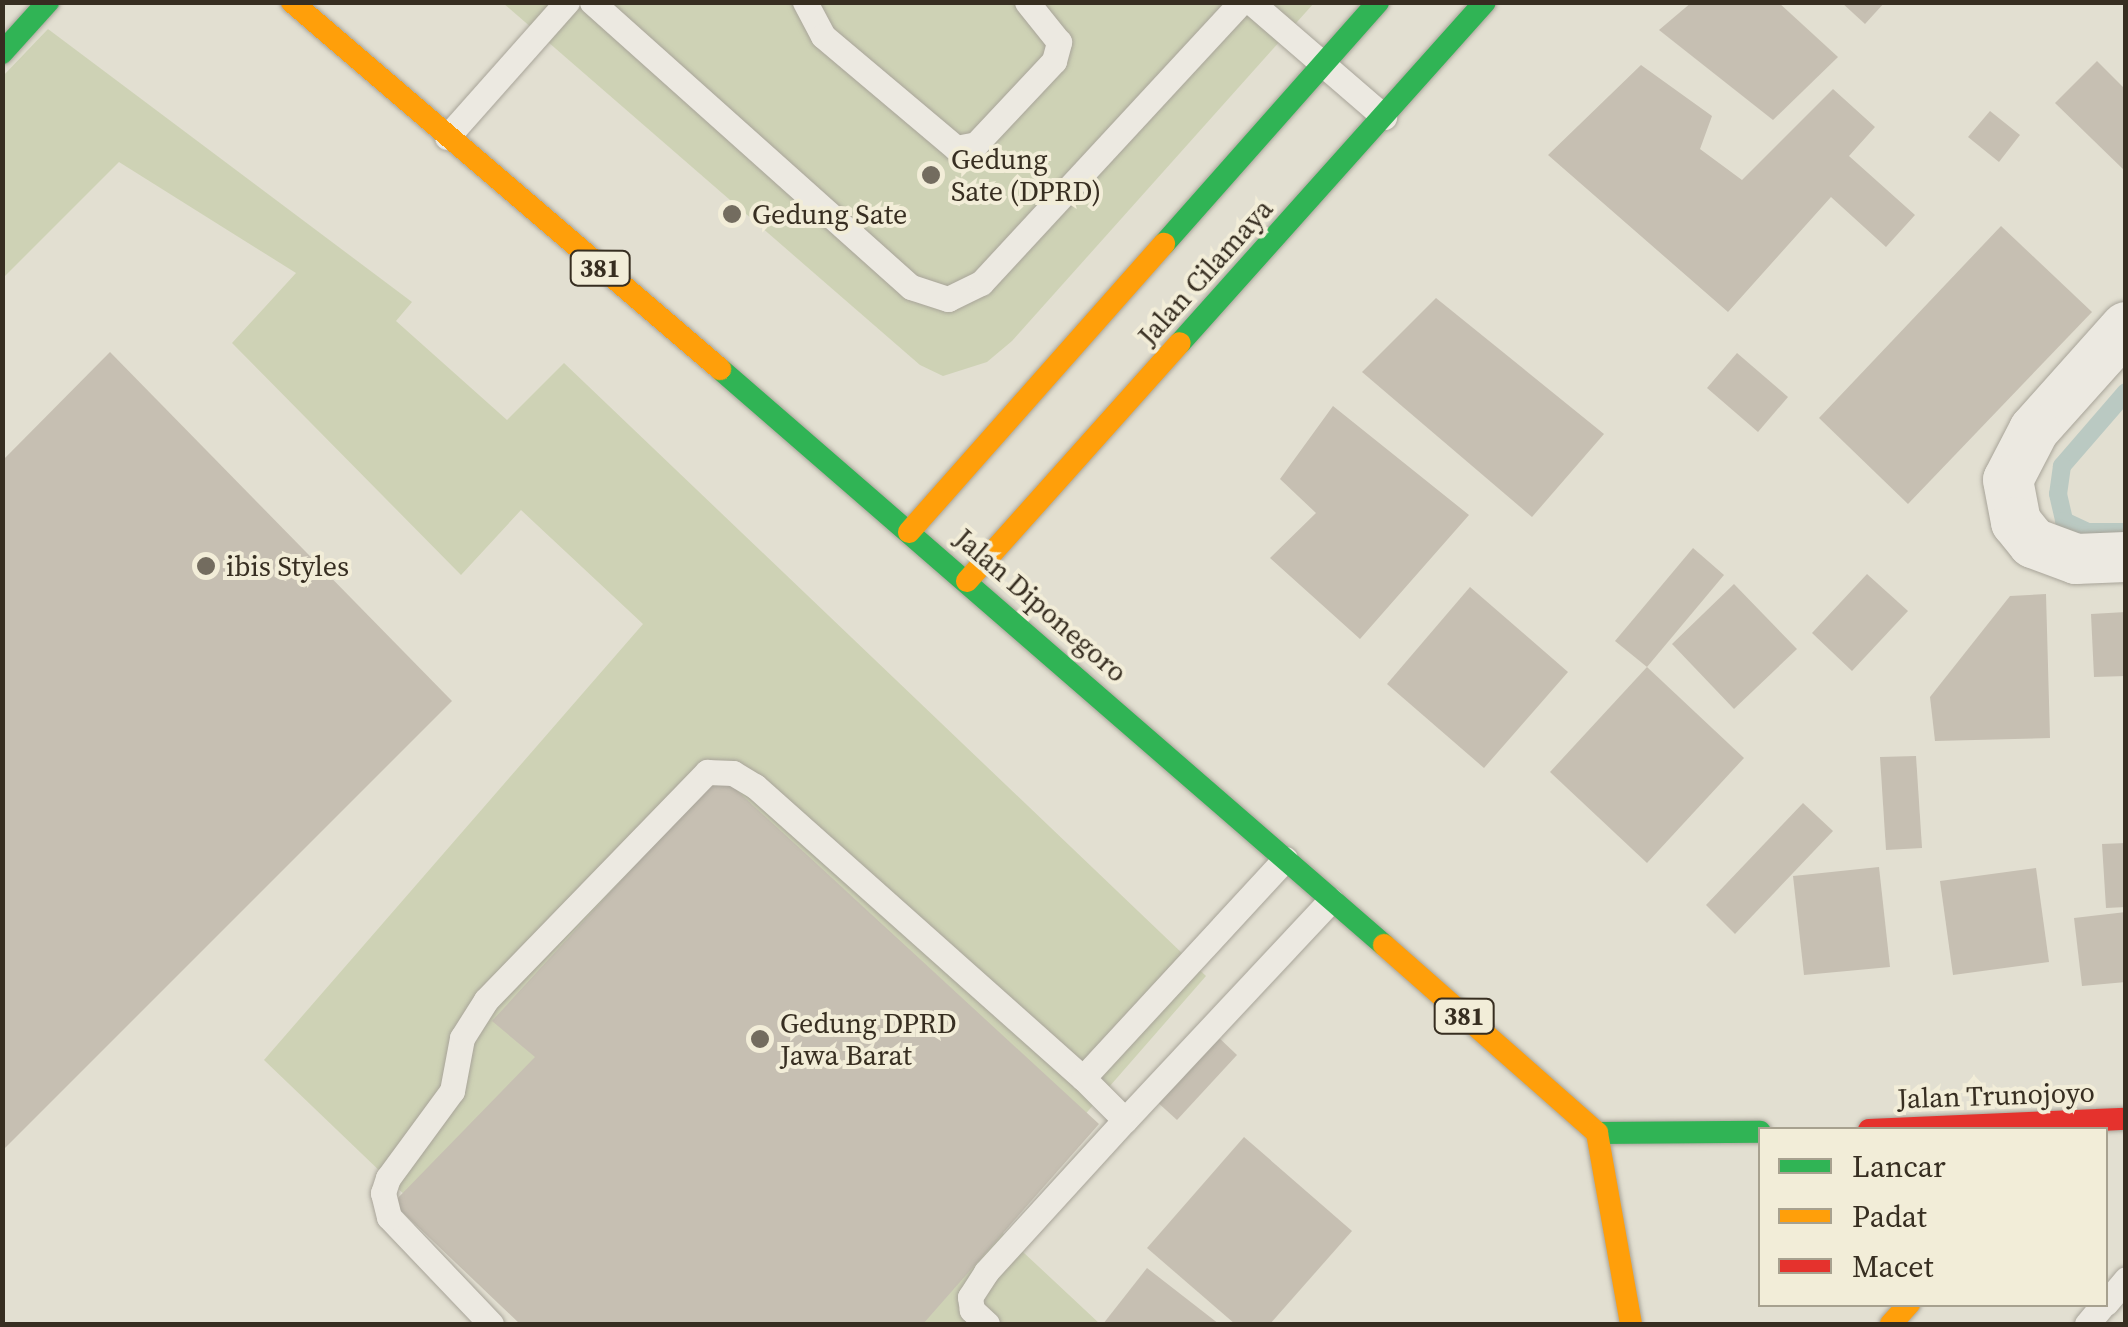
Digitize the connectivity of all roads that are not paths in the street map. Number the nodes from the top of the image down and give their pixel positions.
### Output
1 (48, 2) edge
2 (292, 2) edge
3 (566, 2) edge
4 (592, 2) edge
5 (805, 2) edge
6 (1027, 2) edge
7 (1240, 2) edge
8 (1251, 2) edge
9 (1378, 2) edge
10 (1485, 2) edge
11 (2, 52) edge
12 (1324, 64) junction
13 (1384, 117) junction
14 (447, 137) junction
15 (2126, 327) edge
16 (909, 532) junction
17 (2126, 557) edge
18 (968, 581) junction
19 (1285, 859) junction
20 (1331, 900) junction
21 (1084, 1078) junction
22 (2126, 1119) edge
23 (1124, 1120) junction
24 (2068, 1127) edge
25 (1758, 1132) edge
26 (1597, 1133) junction
27 (2126, 1279) edge
28 (2108, 1300) edge
29 (491, 1324) edge
30 (986, 1324) edge
31 (1631, 1324) edge

1 - 11 main road
2 - 14 main road, Jalan Diponegoro / 381
3 - 14 lane
4 - 7 lane
5 - 6 lane
8 - 12 lane
9 - 12 main road, Jalan Cilamaya
10 - 13 main road, Jalan Cilamaya
12 - 13 lane
12 - 16 main road, Jalan Cilamaya
13 - 18 main road, Jalan Cilamaya
14 - 16 main road, Jalan Diponegoro / 381
15 - 17 street
16 - 18 main road, Jalan Diponegoro / 381
18 - 19 main road, Jalan Diponegoro / 381
19 - 20 main road, Jalan Diponegoro / 381
19 - 21 lane
20 - 23 lane
20 - 26 main road, Jalan Diponegoro / 381
21 - 23 lane
21 - 29 lane
22 - 24 main road, Jalan Trunojoyo
23 - 30 lane
25 - 26 main road
26 - 31 main road
27 - 28 lane

